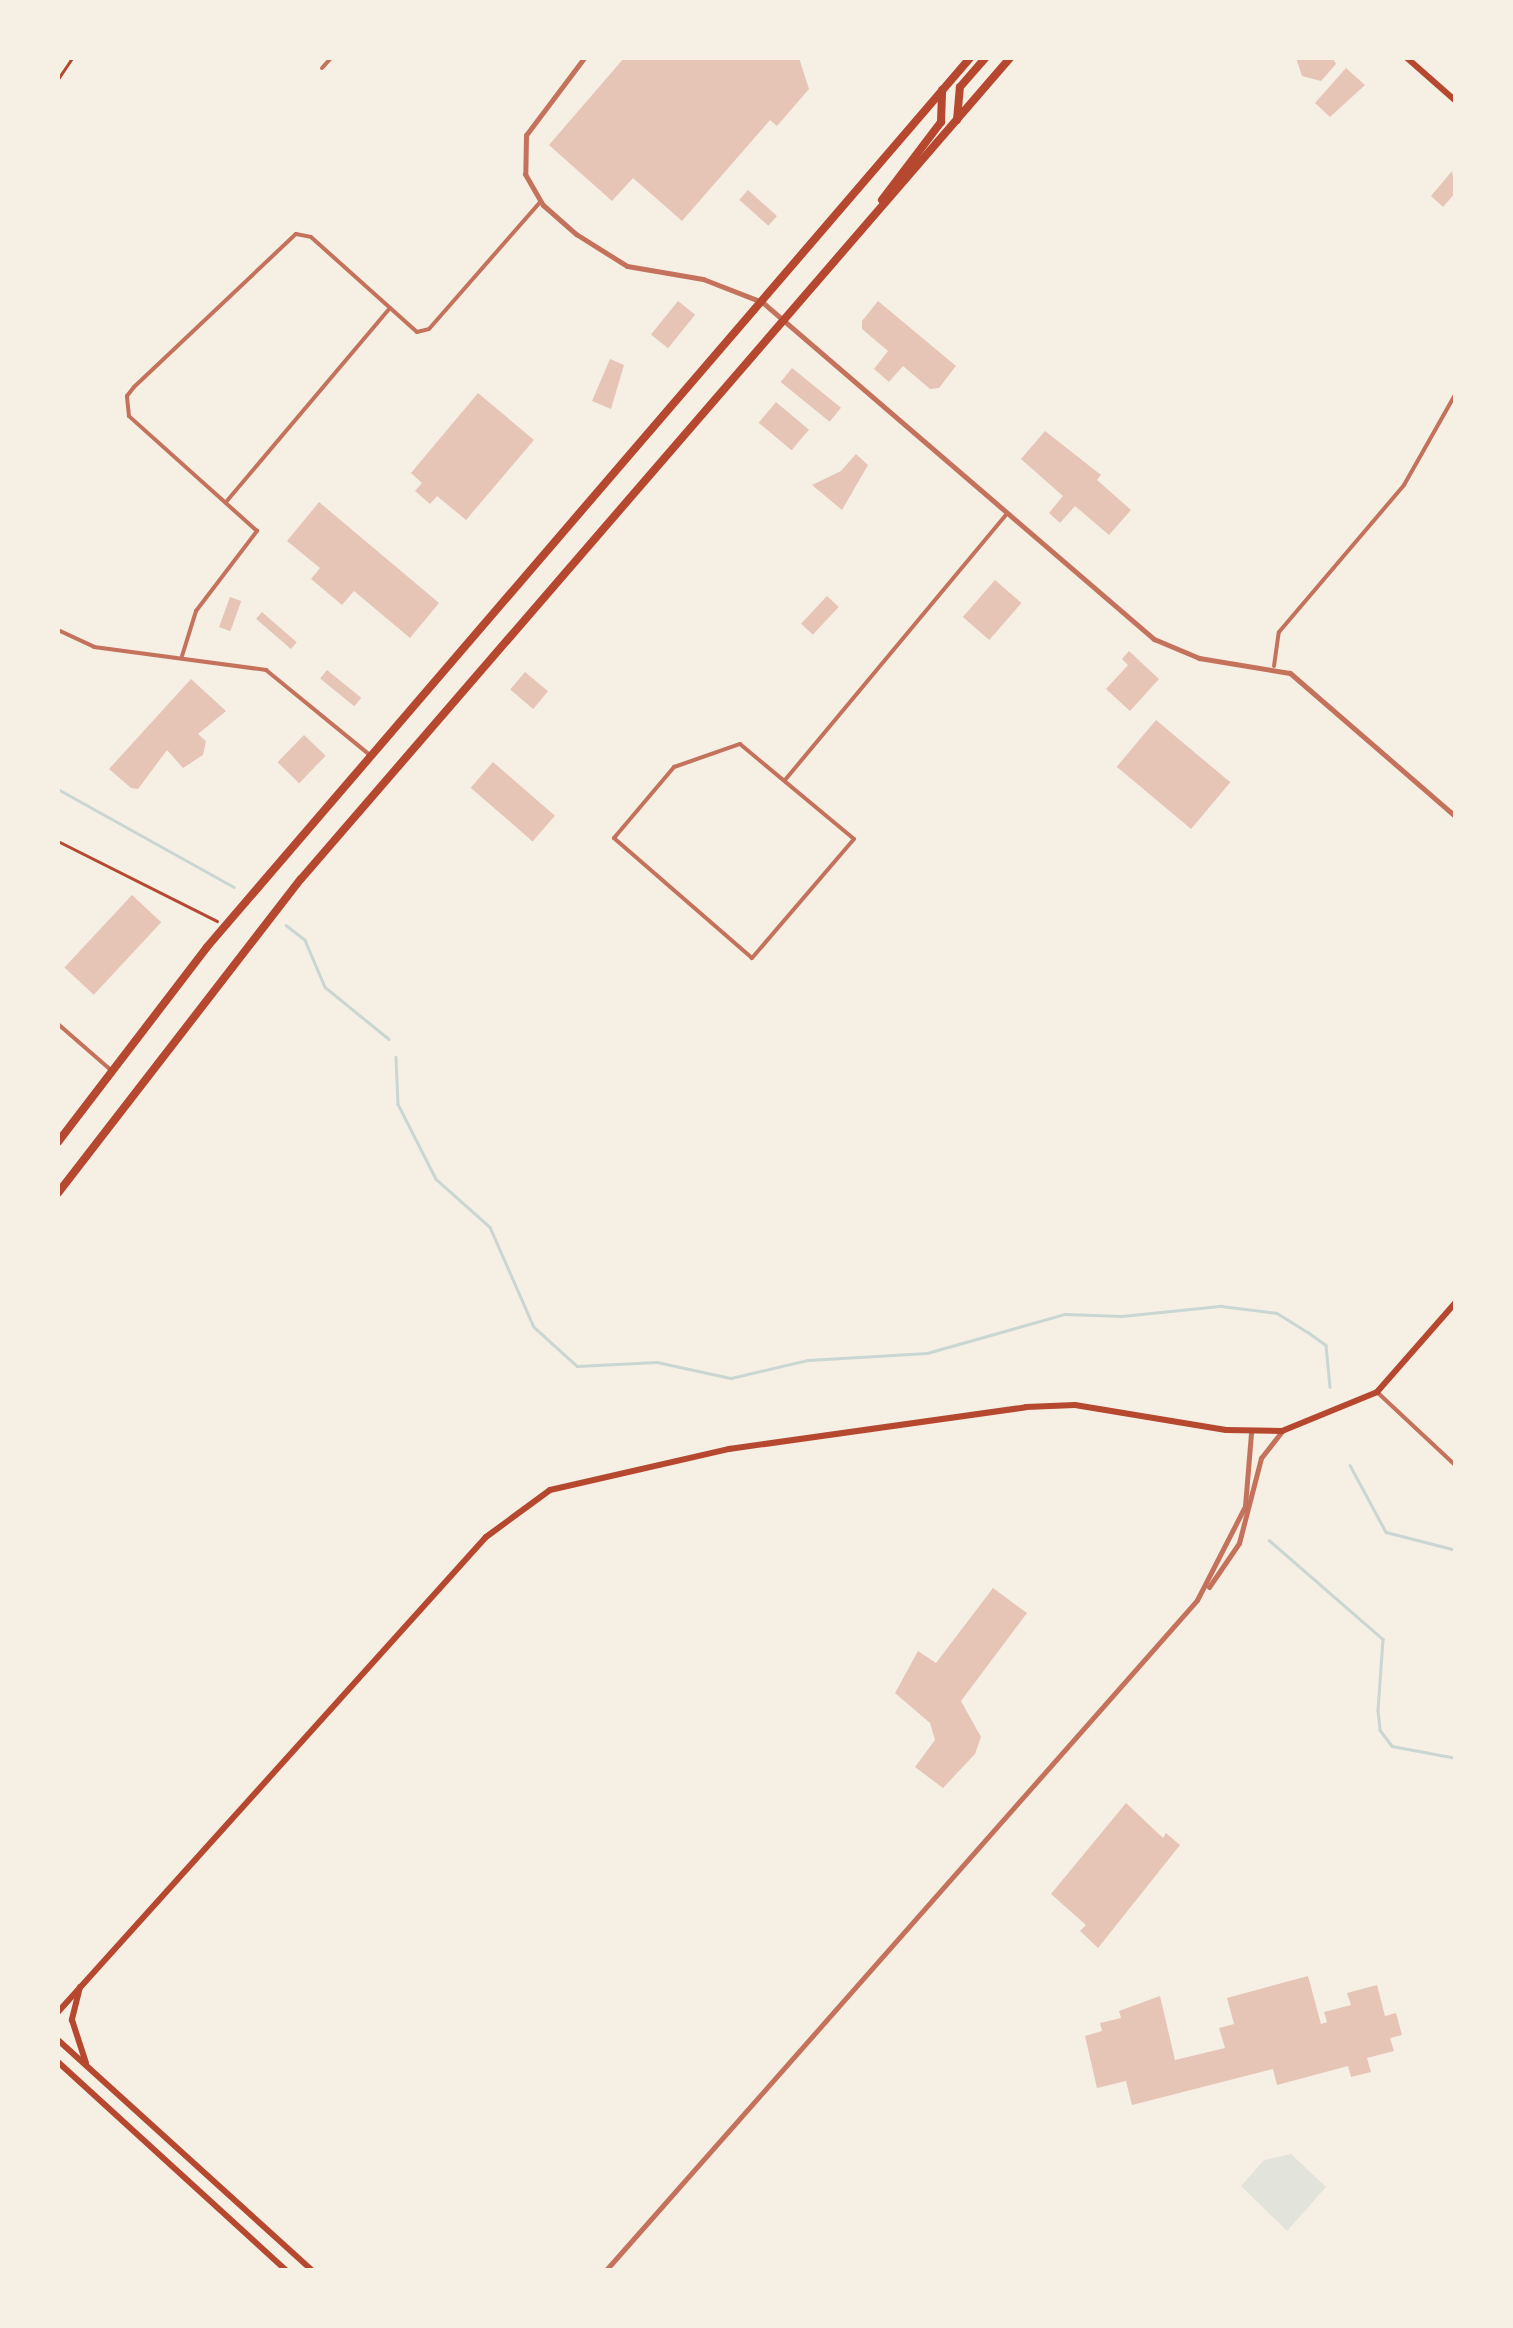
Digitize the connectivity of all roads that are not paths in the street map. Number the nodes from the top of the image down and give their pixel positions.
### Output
1 (330, 58) edge
2 (584, 58) edge
3 (970, 58) edge
4 (985, 58) edge
5 (1010, 58) edge
6 (1407, 58) edge
7 (322, 68) dead end
8 (942, 90) junction
9 (1456, 101) edge
10 (957, 120) junction
11 (541, 201) junction
12 (866, 225) junction
13 (762, 302) junction
14 (390, 308) junction
15 (783, 319) junction
16 (1456, 394) edge
17 (226, 502) junction
18 (1006, 515) junction
19 (58, 630) edge
20 (182, 656) junction
21 (1274, 666) junction
22 (370, 755) junction
23 (784, 780) junction
24 (1456, 817) edge
25 (58, 1024) edge
26 (111, 1070) junction
27 (58, 1142) edge
28 (58, 1194) edge
29 (1456, 1302) edge
30 (1377, 1392) junction
31 (1282, 1432) junction
32 (1251, 1433) junction
33 (1456, 1466) edge
34 (1197, 1600) junction
35 (80, 1987) junction
36 (58, 2012) edge
37 (58, 2040) edge
38 (58, 2062) edge
39 (90, 2069) junction
40 (286, 2270) edge
41 (312, 2270) edge
42 (606, 2270) edge

1 - 7 street
2 - 11 street
3 - 8 highway
4 - 10 highway
5 - 10 highway
6 - 9 main road
8 - 12 highway
8 - 13 highway
10 - 12 highway
11 - 13 street
11 - 14 street
12 - 15 highway
13 - 15 street
13 - 22 highway
14 - 17 street
14 - 17 street
15 - 18 street
15 - 28 highway
16 - 21 street
17 - 20 street
18 - 21 street
18 - 23 street
19 - 20 street
20 - 22 street
21 - 24 street
22 - 26 highway
23 - 23 street
25 - 26 street
26 - 27 highway
29 - 30 main road
30 - 31 main road
30 - 33 street
31 - 32 main road
31 - 34 street
32 - 34 street
32 - 35 main road
34 - 42 street
35 - 36 main road
35 - 39 main road
37 - 39 main road
38 - 40 main road
39 - 41 main road

